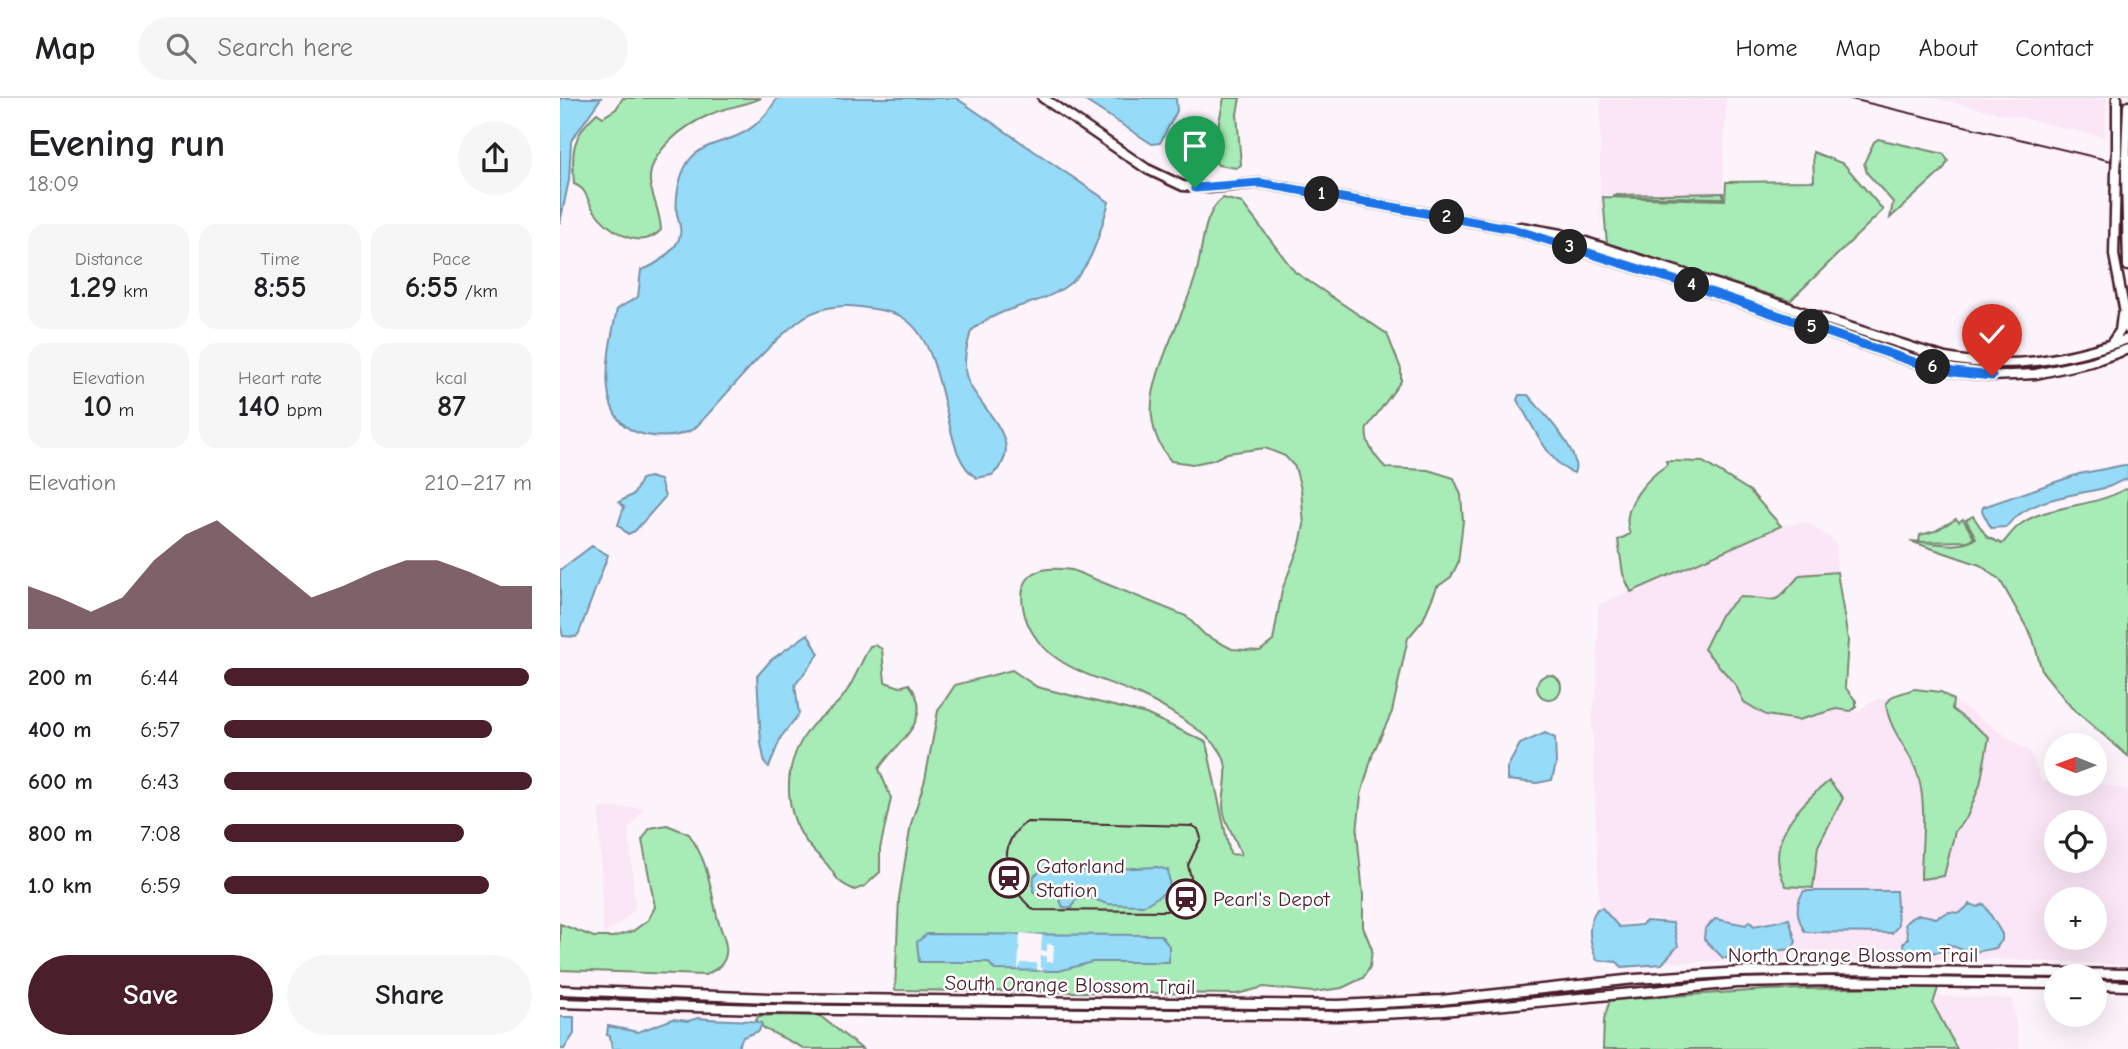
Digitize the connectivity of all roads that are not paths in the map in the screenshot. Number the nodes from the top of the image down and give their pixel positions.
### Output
1 (1043, 98) edge
2 (2117, 98) edge
3 (2128, 106) edge
4 (2122, 153) edge
5 (2121, 173) junction
6 (1513, 229) junction
7 (2128, 266) edge
8 (2123, 312) junction
9 (2128, 329) edge
10 (2128, 339) edge
11 (2110, 345) junction
12 (2128, 349) edge
13 (1891, 971) junction
14 (1725, 973) junction
15 (2128, 974) edge
16 (1693, 975) junction
17 (1874, 982) junction
18 (2044, 984) edge
19 (2107, 985) edge
20 (1580, 986) joint
21 (1697, 986) junction
22 (2128, 986) edge
23 (1668, 988) junction
24 (560, 990) edge
25 (1580, 996) joint
26 (560, 1003) edge

1 - 6 main road
2 - 4 main road
3 - 4 main road
4 - 5 main road, bridge
5 - 7 main road
5 - 8 main road
6 - 11 main road
6 - 12 main road
8 - 9 main road
8 - 11 main road
10 - 11 main road
13 - 14 main road, North Orange Blossom Trail
13 - 15 main road, North Orange Blossom Trail
13 - 17 main road
14 - 16 main road, North Orange Blossom Trail
14 - 21 main road
16 - 20 main road, North Orange Blossom Trail
16 - 23 main road
17 - 18 main road, North Orange Blossom Trail
17 - 21 main road, North Orange Blossom Trail
19 - 22 main road
20 - 24 main road, South Orange Blossom Trail
21 - 23 main road, North Orange Blossom Trail
23 - 25 main road, North Orange Blossom Trail
25 - 26 main road, South Orange Blossom Trail

